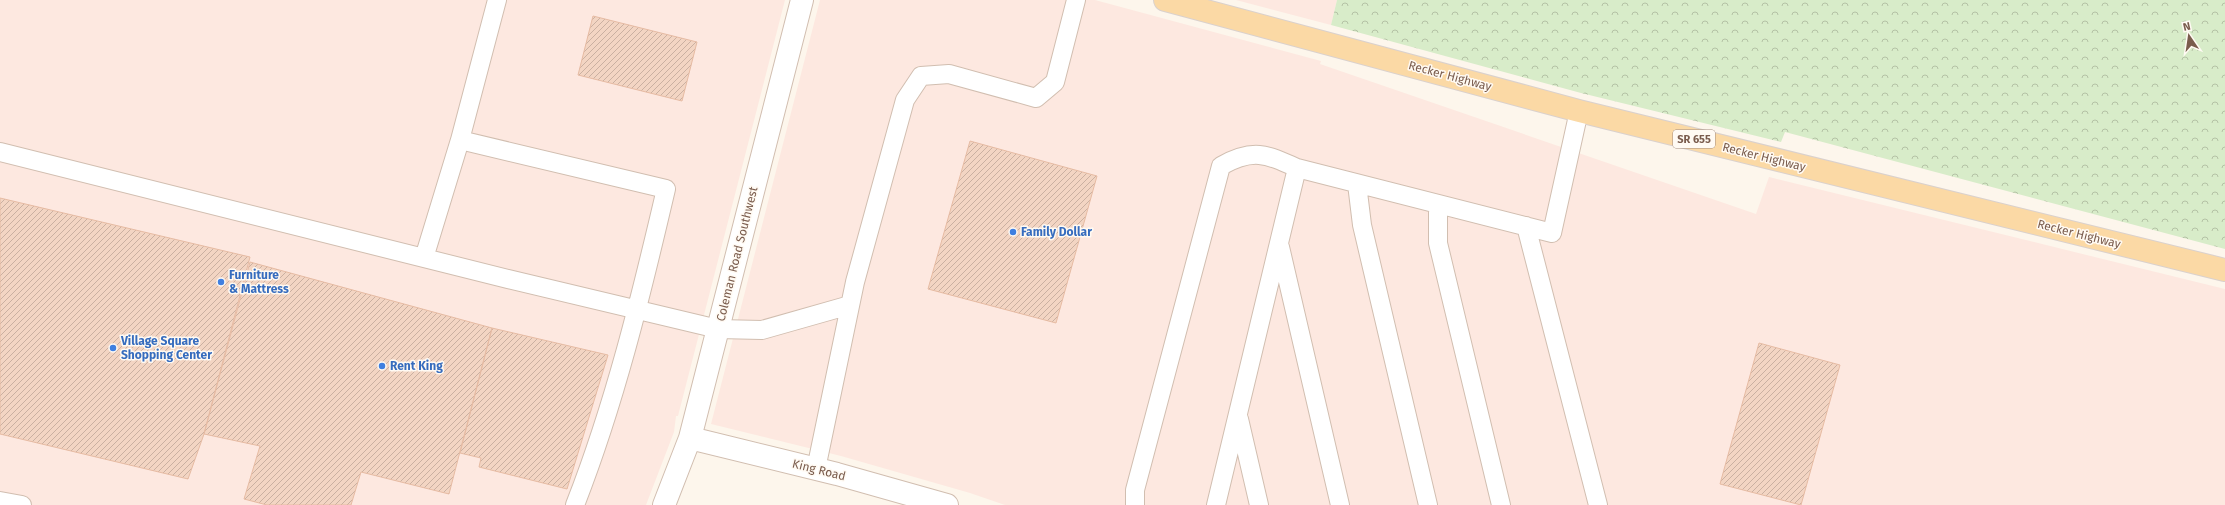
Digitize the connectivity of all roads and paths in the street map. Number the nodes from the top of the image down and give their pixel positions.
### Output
1 (497, 0) edge
2 (802, 0) edge
3 (1076, 0) edge
4 (1165, 0) edge
5 (1208, 6) edge
6 (1579, 111) junction
7 (460, 140) junction
8 (0, 152) edge
9 (1297, 168) junction
10 (1357, 184) junction
11 (1438, 204) junction
12 (1526, 226) junction
13 (1279, 242) junction
14 (424, 258) junction
15 (2225, 270) edge
16 (850, 305) junction
17 (638, 310) junction
18 (718, 329) junction
19 (1238, 414) junction
20 (690, 438) junction
21 (816, 469) junction
22 (0, 501) edge
23 (22, 505) edge
24 (575, 505) edge
25 (664, 505) edge
26 (947, 505) edge
27 (1135, 505) edge
28 (1216, 505) edge
29 (1259, 505) edge
30 (1340, 505) edge
31 (1428, 505) edge
32 (1501, 505) edge
33 (1598, 505) edge

1 - 7 lane
2 - 18 street, Coleman Road Southwest
3 - 16 lane
4 - 5 main road, Recker Highway / SR 655
5 - 6 main road, Recker Highway / SR 655
6 - 12 lane
6 - 15 main road, Recker Highway / SR 655
7 - 14 lane
7 - 17 lane
8 - 14 lane
9 - 10 lane
9 - 13 lane
9 - 27 lane
10 - 11 lane
10 - 31 lane
11 - 12 lane
11 - 32 lane
12 - 33 lane
13 - 19 lane
13 - 30 lane
14 - 17 lane
16 - 18 lane
16 - 21 lane
17 - 18 lane
17 - 24 lane
18 - 20 street, Coleman Road Southwest
19 - 28 lane
19 - 29 lane
20 - 21 street, King Road
20 - 25 street, Coleman Road Southwest
21 - 26 street, King Road
22 - 23 lane

